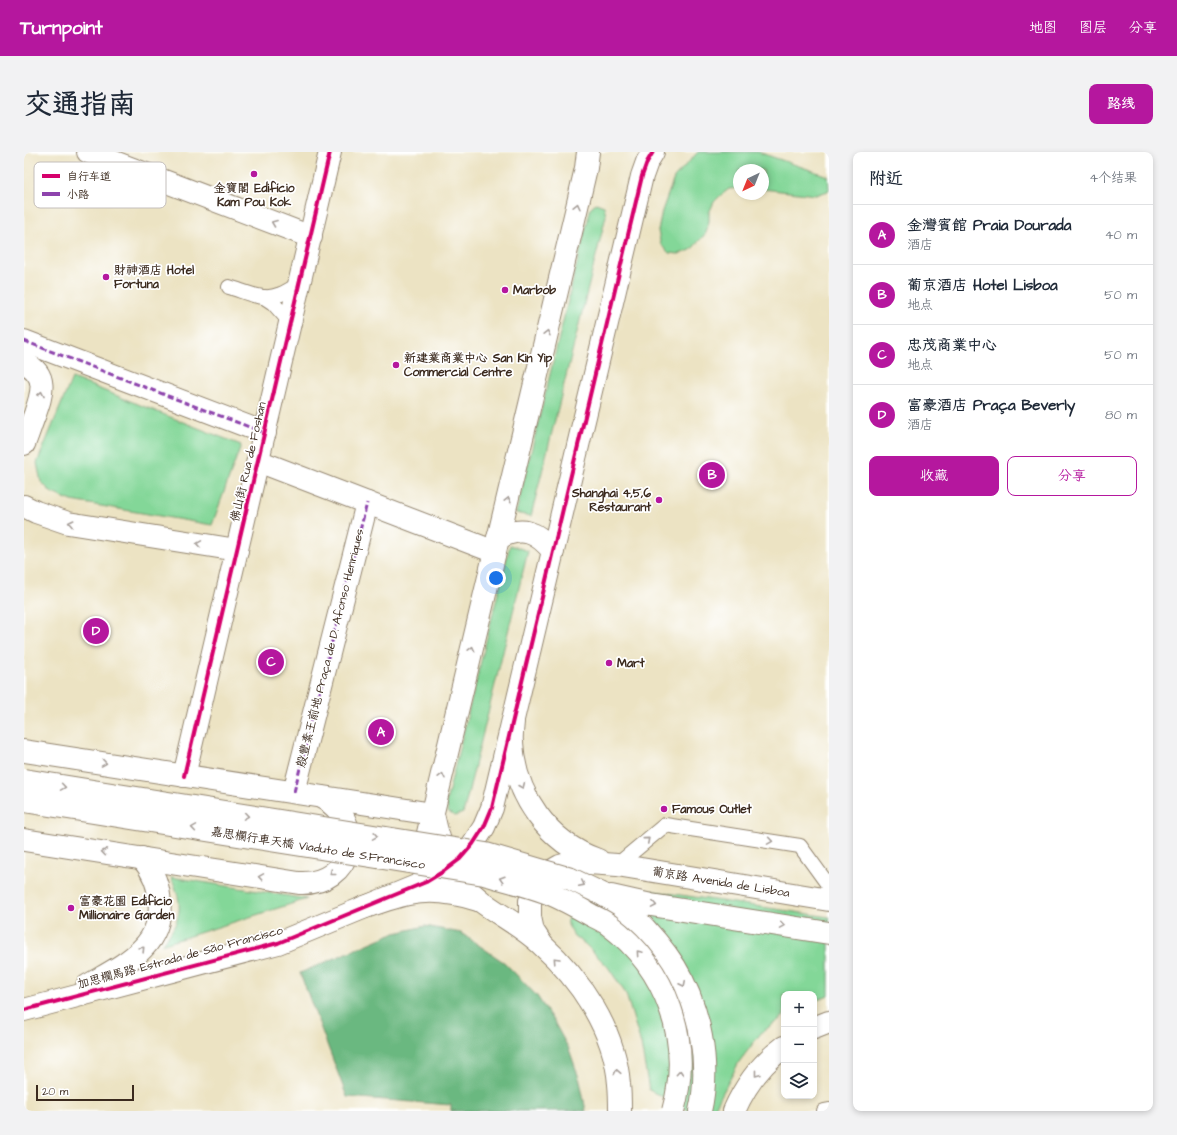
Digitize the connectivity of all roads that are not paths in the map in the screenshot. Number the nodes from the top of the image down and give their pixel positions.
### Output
1 (88, 152) edge
2 (330, 152) edge
3 (588, 152) edge
4 (653, 152) edge
5 (114, 162) edge
6 (166, 182) edge
7 (310, 237) junction
8 (299, 284) junction
9 (229, 287) dead end
10 (264, 297) junction
11 (290, 322) junction
12 (24, 341) edge
13 (24, 363) edge
14 (265, 433) junction
15 (24, 444) edge
16 (258, 461) junction
17 (367, 503) junction
18 (24, 506) edge
19 (497, 545) junction
20 (237, 550) junction
21 (553, 551) junction
22 (513, 720) junction
23 (24, 751) edge
24 (184, 776) junction
25 (24, 780) edge
26 (294, 792) junction
27 (320, 796) junction
28 (24, 801) edge
29 (433, 814) junction
30 (24, 840) edge
31 (142, 858) junction
32 (615, 865) junction
33 (451, 866) junction
34 (829, 886) edge
35 (602, 894) junction
36 (829, 900) edge
37 (481, 901) junction
38 (362, 908) junction
39 (828, 932) edge
40 (541, 944) junction
41 (62, 1000) junction
42 (24, 1010) edge
43 (829, 1022) edge
44 (816, 1027) edge
45 (781, 1050) edge
46 (829, 1110) edge
47 (620, 1111) edge
48 (673, 1111) edge
49 (700, 1111) edge
50 (734, 1111) edge
51 (824, 1111) edge

5 -> 1 street
2 - 7 street, 佛山街 Rua de Foshan
19 -> 3 street
4 - 21 street
7 -> 6 street
7 - 8 street, 佛山街 Rua de Foshan
8 - 10 lane
8 - 11 street, 佛山街 Rua de Foshan
9 - 10 lane
10 - 11 lane
11 - 14 street, 佛山街 Rua de Foshan
12 - 14 street
15 -> 13 street
14 - 16 street, 佛山街 Rua de Foshan
16 - 17 street
16 - 20 street, 佛山街 Rua de Foshan
17 - 19 street
17 - 26 street, 殷豐素王前地 Praça de D. Afonso Henriques
20 -> 18 street
19 - 21 street
29 -> 19 street
20 - 24 street, 佛山街 Rua de Foshan
21 - 22 street
22 -> 32 street
22 - 33 street
23 -> 24 street
24 - 26 street
25 -> 35 street, 嘉思欄行車天橋 Viaduto de S.Francisco, bridge
26 - 27 street
27 - 29 street
27 -> 31 street
48 -> 28 street, 嘉思欄行車天橋 Viaduto de S.Francisco, bridge
29 - 33 street
29 - 38 street
31 -> 30 street
41 -> 31 street
32 -> 34 lane
32 - 36 street, 葡京路 Avenida de Lisboa
32 - 40 street
33 - 37 street
33 - 38 street
35 -> 39 street, 嘉思欄行車天橋 Viaduto de S.Francisco
35 -> 49 street, 嘉思欄行車天橋 Viaduto de S.Francisco
37 - 38 street
37 - 40 street
38 - 41 street, 加思欄馬路 Estrada de São Francisco
47 -> 40 street
41 - 42 street, 加思欄馬路 Estrada de São Francisco
43 - 44 street
45 -> 50 street
46 - 51 lane

